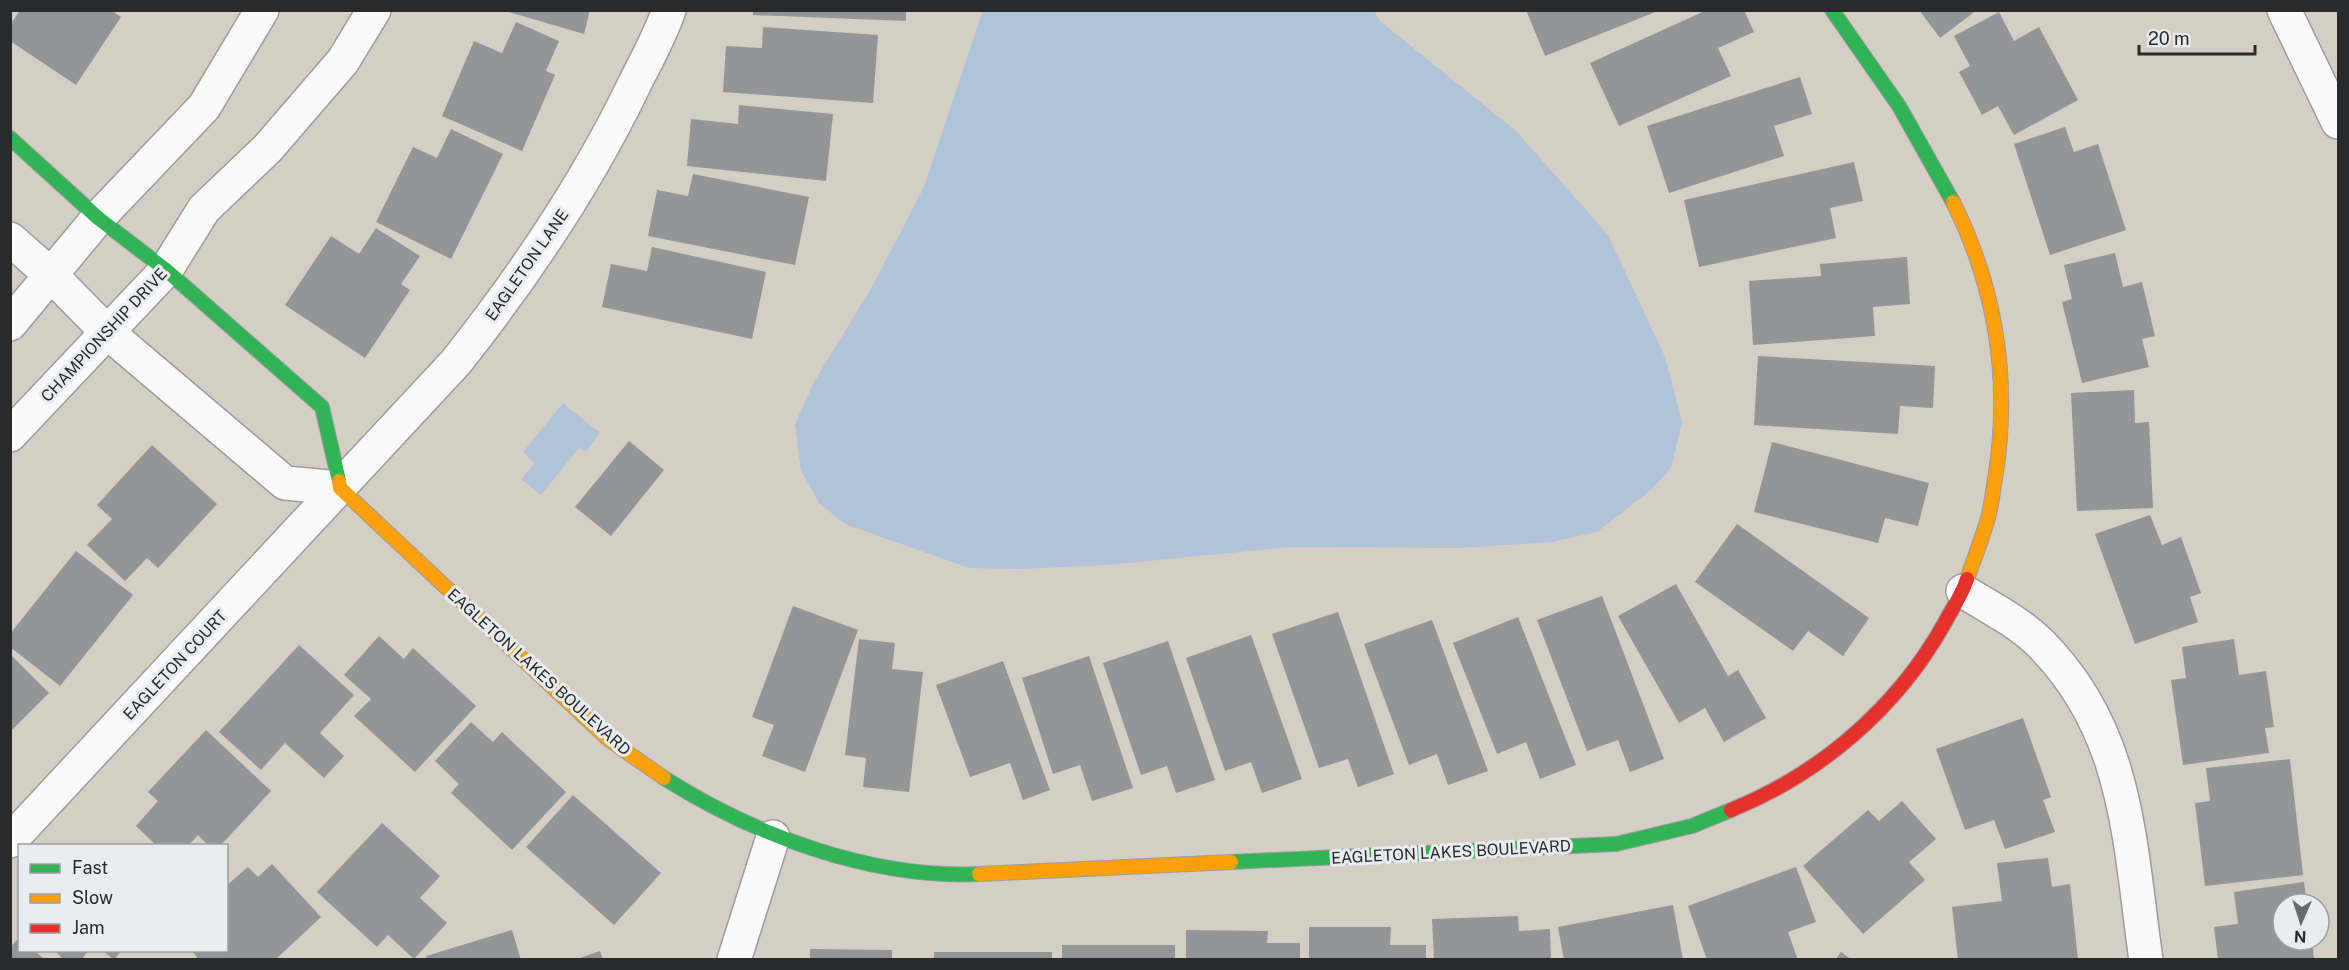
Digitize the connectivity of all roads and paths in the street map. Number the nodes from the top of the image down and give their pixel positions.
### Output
1 (262, 10) edge
2 (374, 10) edge
3 (669, 10) edge
4 (1832, 10) edge
5 (2284, 10) edge
6 (2338, 122) edge
7 (10, 138) edge
8 (98, 218) junction
9 (10, 239) edge
10 (166, 270) junction
11 (51, 275) junction
12 (10, 324) edge
13 (107, 332) junction
14 (10, 435) edge
15 (340, 488) junction
16 (1963, 591) junction
17 (773, 837) junction
18 (10, 842) edge
19 (734, 960) edge
20 (2146, 960) edge

1 - 8 street
2 - 10 street, CHAMPIONSHIP DRIVE
3 - 15 street, EAGLETON LANE
4 - 16 street, EAGLETON LAKES BOULEVARD
5 - 6 street
7 - 8 street
8 - 10 street
8 - 11 street
9 - 11 street
10 - 13 street, CHAMPIONSHIP DRIVE
10 - 15 street
11 - 12 street
11 - 13 street
13 - 14 street, CHAMPIONSHIP DRIVE
13 - 15 street
15 - 17 street, EAGLETON LAKES BOULEVARD
15 - 18 street, EAGLETON COURT
16 - 17 street, EAGLETON LAKES BOULEVARD
16 - 20 street
17 - 19 street

